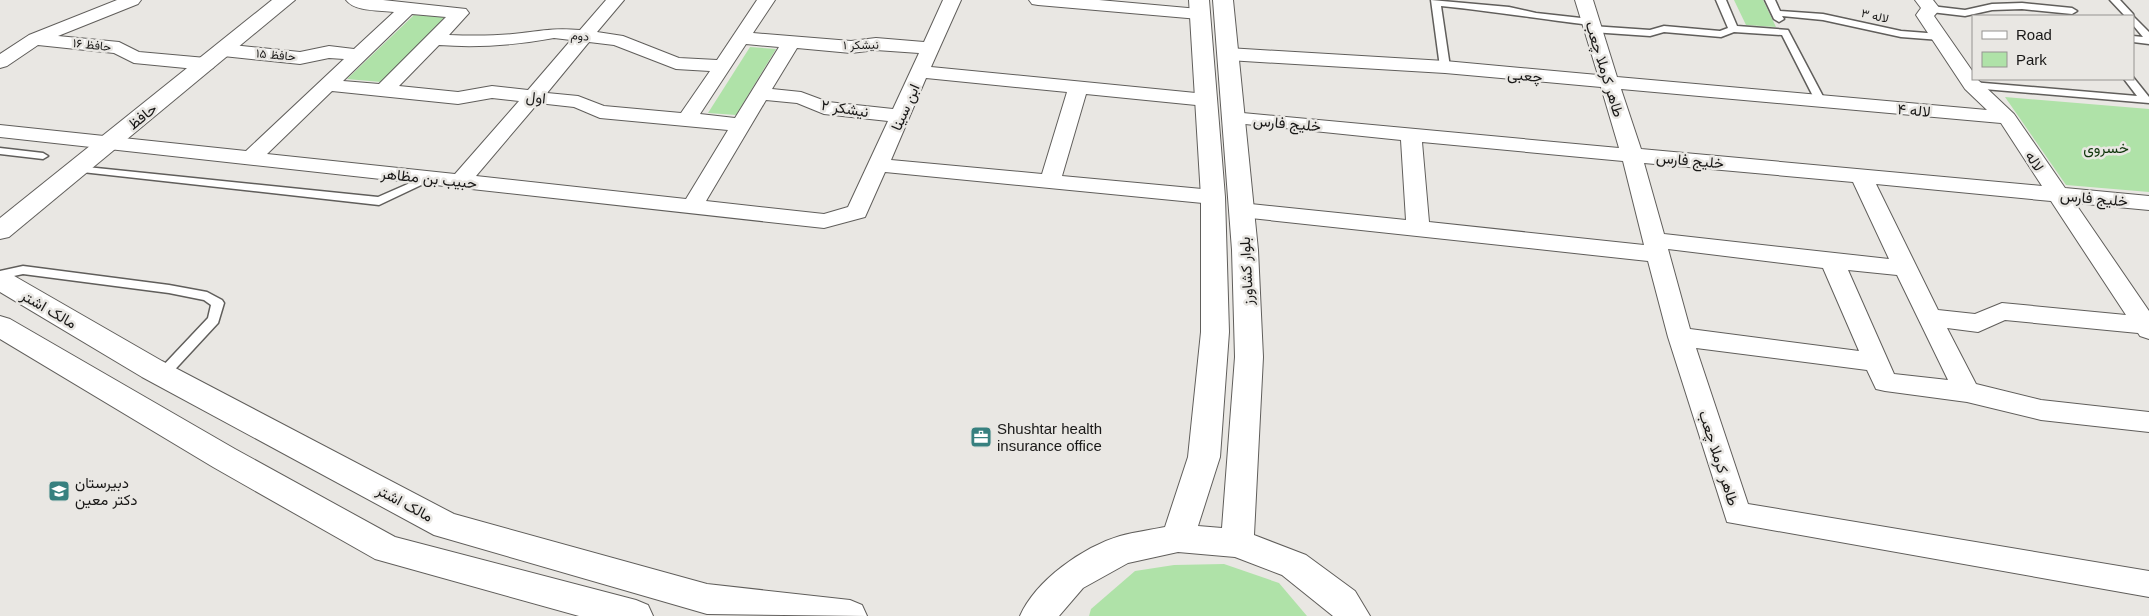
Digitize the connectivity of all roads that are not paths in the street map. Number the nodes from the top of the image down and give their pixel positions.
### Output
1 (109, 0) edge
2 (285, 0) edge
3 (355, 0) edge
4 (615, 0) edge
5 (766, 0) edge
6 (952, 0) edge
7 (1038, 0) edge
8 (1223, 0) edge
9 (1584, 0) edge
10 (1721, 0) edge
11 (1770, 0) edge
12 (2063, 0) edge
13 (2115, 0) edge
14 (131, 1) edge
15 (1437, 2) edge
16 (1927, 5) edge
17 (466, 6) edge
18 (1199, 7) edge
19 (408, 8) junction
20 (1776, 12) junction
21 (2074, 14) edge
22 (2129, 15) edge
23 (2134, 21) edge
24 (1591, 25) junction
25 (1733, 29) junction
26 (1785, 32) junction
27 (584, 36) junction
28 (1940, 37) junction
29 (741, 38) junction
30 (35, 39) junction
31 (434, 39) junction
32 (2134, 39) edge
33 (2149, 39) edge
34 (791, 42) junction
35 (931, 48) junction
36 (1228, 54) junction
37 (360, 55) junction
38 (3, 57) edge
39 (214, 57) junction
40 (722, 66) junction
41 (1445, 67) junction
42 (920, 72) junction
43 (2130, 80) edge
44 (1608, 82) junction
45 (328, 85) junction
46 (1972, 85) junction
47 (1078, 88) junction
48 (384, 90) junction
49 (761, 94) junction
50 (534, 97) junction
51 (1206, 100) junction
52 (2148, 100) edge
53 (1822, 102) junction
54 (901, 116) junction
55 (1232, 118) junction
56 (2007, 118) junction
57 (687, 119) junction
58 (742, 125) junction
59 (0, 131) edge
60 (1411, 134) junction
61 (109, 143) junction
62 (0, 152) edge
63 (1632, 155) junction
64 (43, 156) dead end
65 (251, 158) junction
66 (879, 165) junction
67 (77, 169) junction
68 (1861, 176) junction
69 (430, 178) junction
70 (461, 181) junction
71 (1050, 182) junction
72 (2057, 194) junction
73 (1213, 197) junction
74 (2149, 203) edge
75 (692, 207) junction
76 (1242, 210) junction
77 (856, 212) joint
78 (1418, 229) junction
79 (0, 231) edge
80 (1656, 247) junction
81 (1832, 261) junction
82 (1905, 268) junction
83 (0, 275) edge
84 (0, 280) edge
85 (1929, 317) junction
86 (2145, 321) edge
87 (0, 326) edge
88 (1680, 338) junction
89 (1876, 362) junction
90 (162, 374) junction
91 (1967, 392) junction
92 (2149, 422) edge
93 (1178, 538) junction
94 (1237, 543) junction
95 (2149, 584) edge
96 (636, 616) edge
97 (850, 616) edge
98 (1037, 616) edge
99 (1353, 616) edge

1 - 14 street
2 - 39 street, حافظ
3 - 19 street
4 - 27 street
5 - 29 street
6 - 35 street, ابن سینا
7 - 18 street
8 - 36 street, بلوار کشاورز
9 - 24 street, طاهر کرملا چعب
10 - 25 lane
11 - 20 lane
12 - 21 lane
13 - 22 lane
14 - 30 street
15 - 24 lane
15 - 41 lane
16 - 21 lane
16 - 28 street, لاله
17 - 19 street
17 - 31 street
18 - 51 street, بلوار کشاورز
19 - 37 street
20 - 26 lane
20 - 28 lane, لاله ۳
23 - 33 lane
24 - 25 lane
24 - 44 street, طاهر کرملا چعب
25 - 26 lane
26 - 53 lane
27 - 31 street, دوم
27 - 40 street, دوم
27 - 50 street
28 - 46 street, لاله
29 - 34 street, نیشکر ۱
29 - 40 street
30 - 38 street
30 - 39 street, حافظ ۱۶
31 - 48 street
32 - 33 lane
34 - 35 street, نیشکر ۱
34 - 49 street
35 - 42 street, ابن سینا
36 - 41 street, چعبی
36 - 55 street, بلوار کشاورز
37 - 39 street, حافظ ۱۵
37 - 45 street
39 - 61 street, حافظ
40 - 57 street
41 - 44 street, چعبی
42 - 47 street
42 - 54 street, ابن سینا
43 - 52 lane
44 - 53 street, چعبی
44 - 63 street, طاهر کرملا چعب
45 - 48 street, اول
45 - 65 street
46 - 52 lane
46 - 56 street, لاله
47 - 51 street
47 - 71 street
48 - 50 street, اول
49 - 54 street, نیشکر ۲
49 - 58 street
50 - 57 street, اول
50 - 70 street
51 - 73 street, بلوار کشاورز
53 - 56 street, لاله ۴
54 - 66 street, ابن سینا
55 - 60 street, خلیج فارس
55 - 76 street, بلوار کشاورز
56 - 72 street, لاله
57 - 58 street, اول
58 - 75 street
59 - 61 street, حبیب بن مظاهر
60 - 63 street, خلیج فارس
60 - 78 street
61 - 65 street, حبیب بن مظاهر
61 - 67 street, حافظ
62 - 64 lane
63 - 68 street, خلیج فارس
63 - 80 street, طاهر کرملا چعب
65 - 69 street, حبیب بن مظاهر
66 - 71 street
66 - 77 street, ابن سینا
67 - 69 lane
67 - 79 street, حافظ
68 - 72 street, خلیج فارس
68 - 82 street
69 - 70 street, حبیب بن مظاهر
70 - 75 street, حبیب بن مظاهر
71 - 73 street
72 - 74 street, خلیج فارس
72 - 86 street, لاله
73 - 93 street, بلوار کشاورز
75 - 77 street, حبیب بن مظاهر
76 - 78 street
76 - 94 street, بلوار کشاورز
78 - 80 street
80 - 81 street
80 - 88 street, طاهر کرملا چعب
81 - 82 street
81 - 89 street
82 - 85 street
83 - 90 lane
84 - 90 street, مالک اشتر
85 - 86 street
85 - 91 street
87 - 96 street
88 - 89 street
88 - 95 street, طاهر کرملا چعب
89 - 91 street
90 - 97 street, مالک اشتر
91 - 92 street
93 - 94 street
93 - 98 street
94 - 99 street

